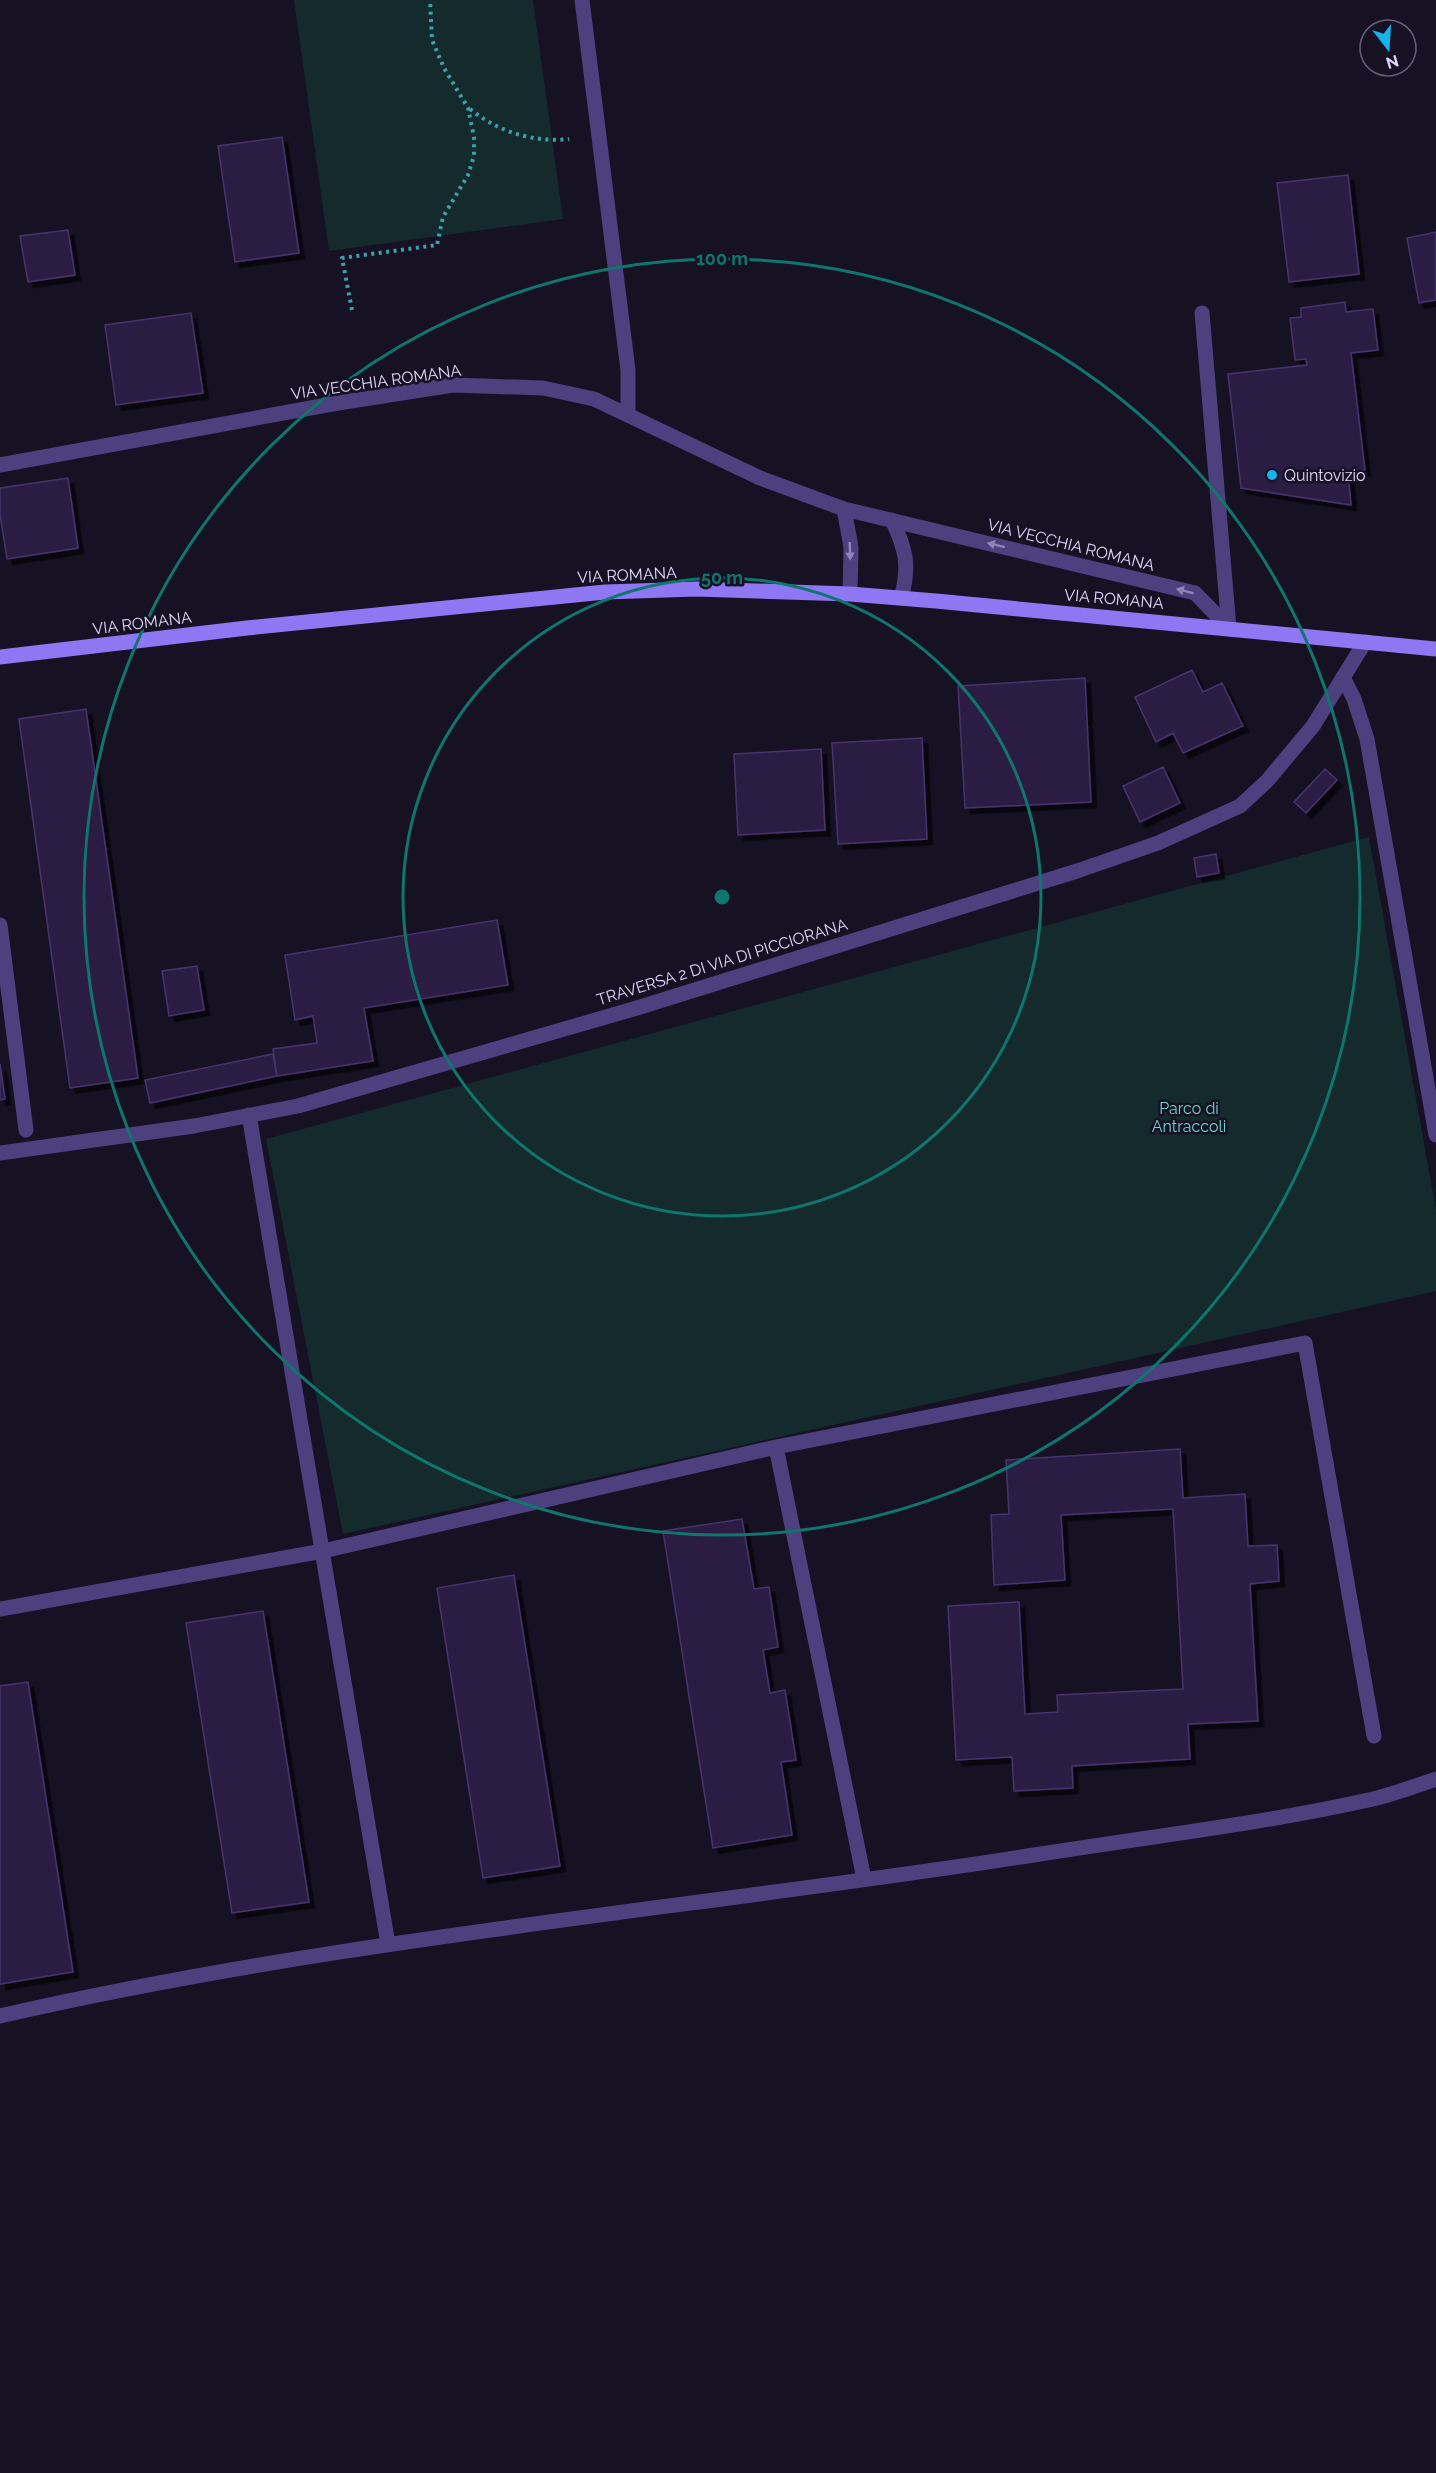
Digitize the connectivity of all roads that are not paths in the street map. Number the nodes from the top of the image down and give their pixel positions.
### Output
1 (582, 0) edge
2 (1202, 314) dead end
3 (628, 414) junction
4 (0, 465) edge
5 (844, 509) junction
6 (892, 520) junction
7 (850, 594) junction
8 (901, 598) junction
9 (1229, 628) junction
10 (1365, 642) junction
11 (1436, 649) edge
12 (0, 657) edge
13 (1342, 676) junction
14 (0, 925) edge
15 (249, 1115) junction
16 (26, 1130) dead end
17 (1436, 1135) edge
18 (0, 1153) edge
19 (776, 1447) junction
20 (323, 1551) junction
21 (0, 1610) edge
22 (1374, 1736) dead end
23 (1436, 1779) edge
24 (864, 1879) junction
25 (388, 1944) junction
26 (0, 2016) edge

1 - 3 street
2 - 9 street
3 - 4 street, VIA VECCHIA ROMANA
3 - 5 street, VIA VECCHIA ROMANA
5 - 6 street, VIA VECCHIA ROMANA
5 -> 7 street
6 - 8 street
9 -> 6 street, VIA VECCHIA ROMANA
7 - 8 main road, VIA ROMANA
7 - 12 main road, VIA ROMANA
8 - 9 main road, VIA ROMANA
9 - 10 main road, VIA ROMANA
10 - 11 main road, VIA ROMANA
10 - 13 street, TRAVERSA 2 DI VIA DI PICCIORANA
13 - 15 street, TRAVERSA 2 DI VIA DI PICCIORANA
13 - 17 street
14 - 16 street
15 - 18 street, TRAVERSA 2 DI VIA DI PICCIORANA
15 - 20 street
19 - 20 street
19 - 22 street
19 - 24 street
20 - 21 street
20 - 25 street
23 - 24 street
24 - 25 street
25 - 26 street

